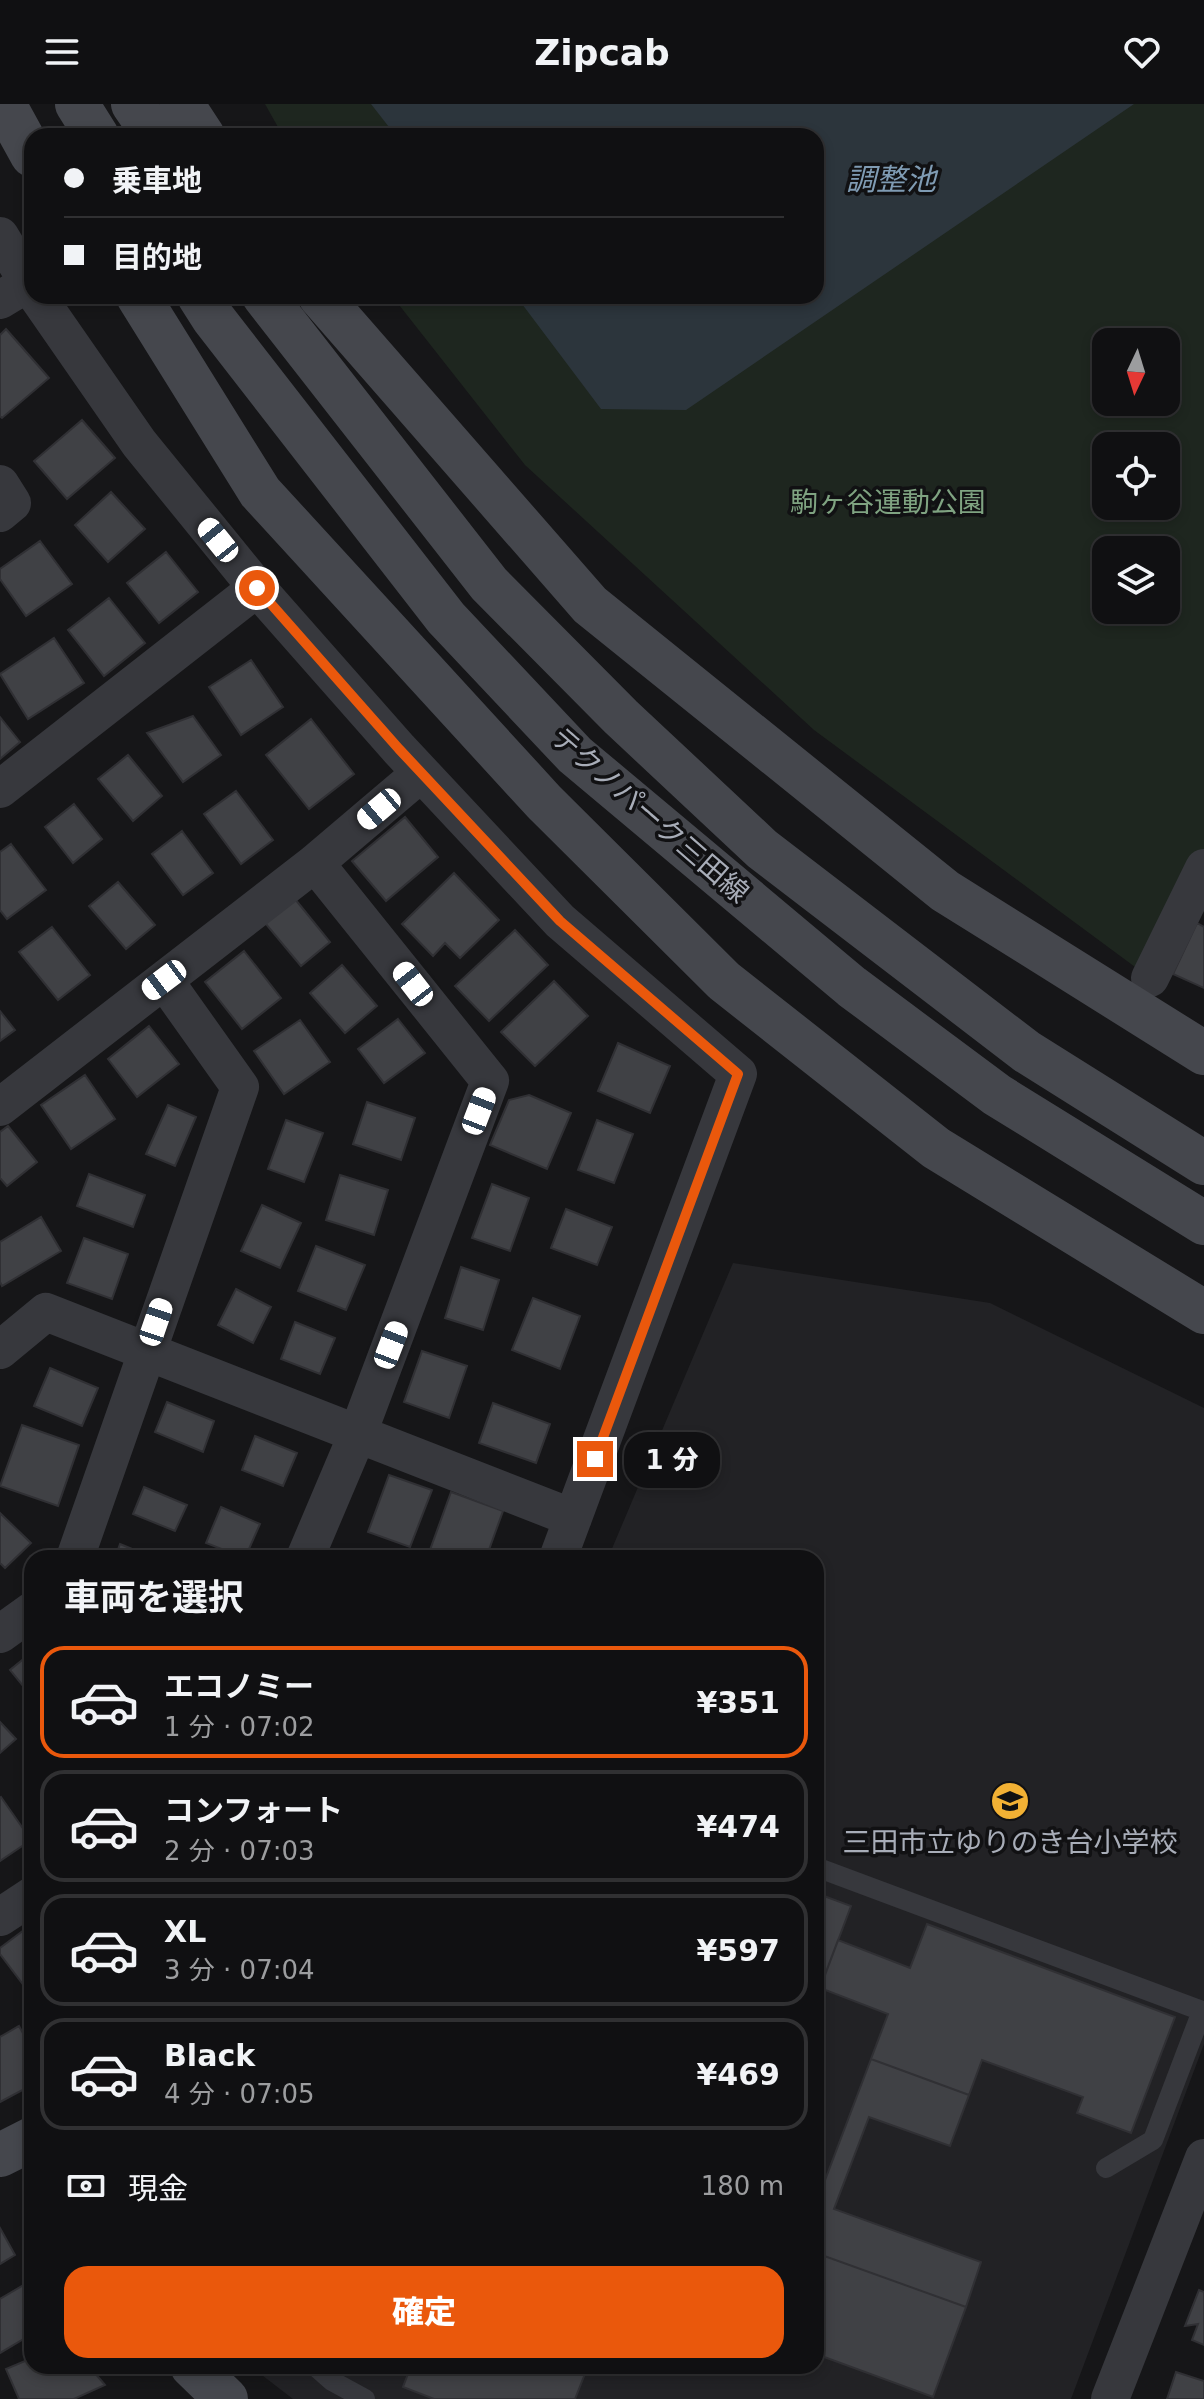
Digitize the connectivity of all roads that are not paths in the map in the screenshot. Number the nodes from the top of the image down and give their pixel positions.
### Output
1 (4, 104) edge
2 (36, 104) edge
3 (77, 104) edge
4 (133, 104) edge
5 (182, 104) edge
6 (202, 104) edge
7 (48, 128) edge
8 (92, 128) edge
9 (150, 128) edge
10 (198, 128) edge
11 (211, 128) edge
12 (24, 140) edge
13 (0, 236) edge
14 (24, 292) edge
15 (33, 304) edge
16 (141, 304) edge
17 (204, 304) edge
18 (270, 304) edge
19 (327, 304) edge
20 (0, 484) edge
21 (0, 513) edge
22 (257, 588) junction
23 (421, 773) junction
24 (0, 789) edge
25 (315, 863) junction
26 (1204, 868) edge
27 (1150, 978) dead end
28 (164, 980) junction
29 (1204, 1053) edge
30 (0, 1107) edge
31 (1204, 1163) edge
32 (1204, 1223) edge
33 (1204, 1312) edge
34 (0, 1350) edge
35 (146, 1351) junction
36 (358, 1433) junction
37 (573, 1518) junction
38 (78, 1550) edge
39 (308, 1550) edge
40 (561, 1550) edge
41 (24, 1617) edge
42 (0, 1634) edge
43 (824, 1870) edge
44 (24, 1901) edge
45 (0, 1917) edge
46 (1203, 2008) edge
47 (24, 2143) edge
48 (0, 2155) edge
49 (1204, 2158) edge
50 (1106, 2168) dead end
51 (200, 2374) edge
52 (324, 2374) edge
53 (226, 2399) edge
54 (365, 2399) edge
55 (1110, 2399) edge

1 - 12 main road
2 - 7 main road
3 - 8 main road
4 - 9 main road
5 - 10 main road
6 - 11 main road
13 - 14 street
15 - 22 street
16 - 33 main road
17 - 32 main road, テクノパーク三田線
18 - 31 main road, テクノパーク三田線
19 - 29 main road
20 - 21 street
22 - 23 street
22 - 24 street
23 - 25 street
23 - 37 street
25 - 28 street
25 - 36 street
26 - 27 street
28 - 30 street
28 - 35 street
34 - 35 street
35 - 36 street
35 - 38 street
36 - 37 street
36 - 39 street
37 - 40 street
41 - 42 street
43 - 46 lane
44 - 45 street
46 - 50 lane
47 - 48 main road
49 - 55 street
51 - 53 main road
52 - 54 lane

